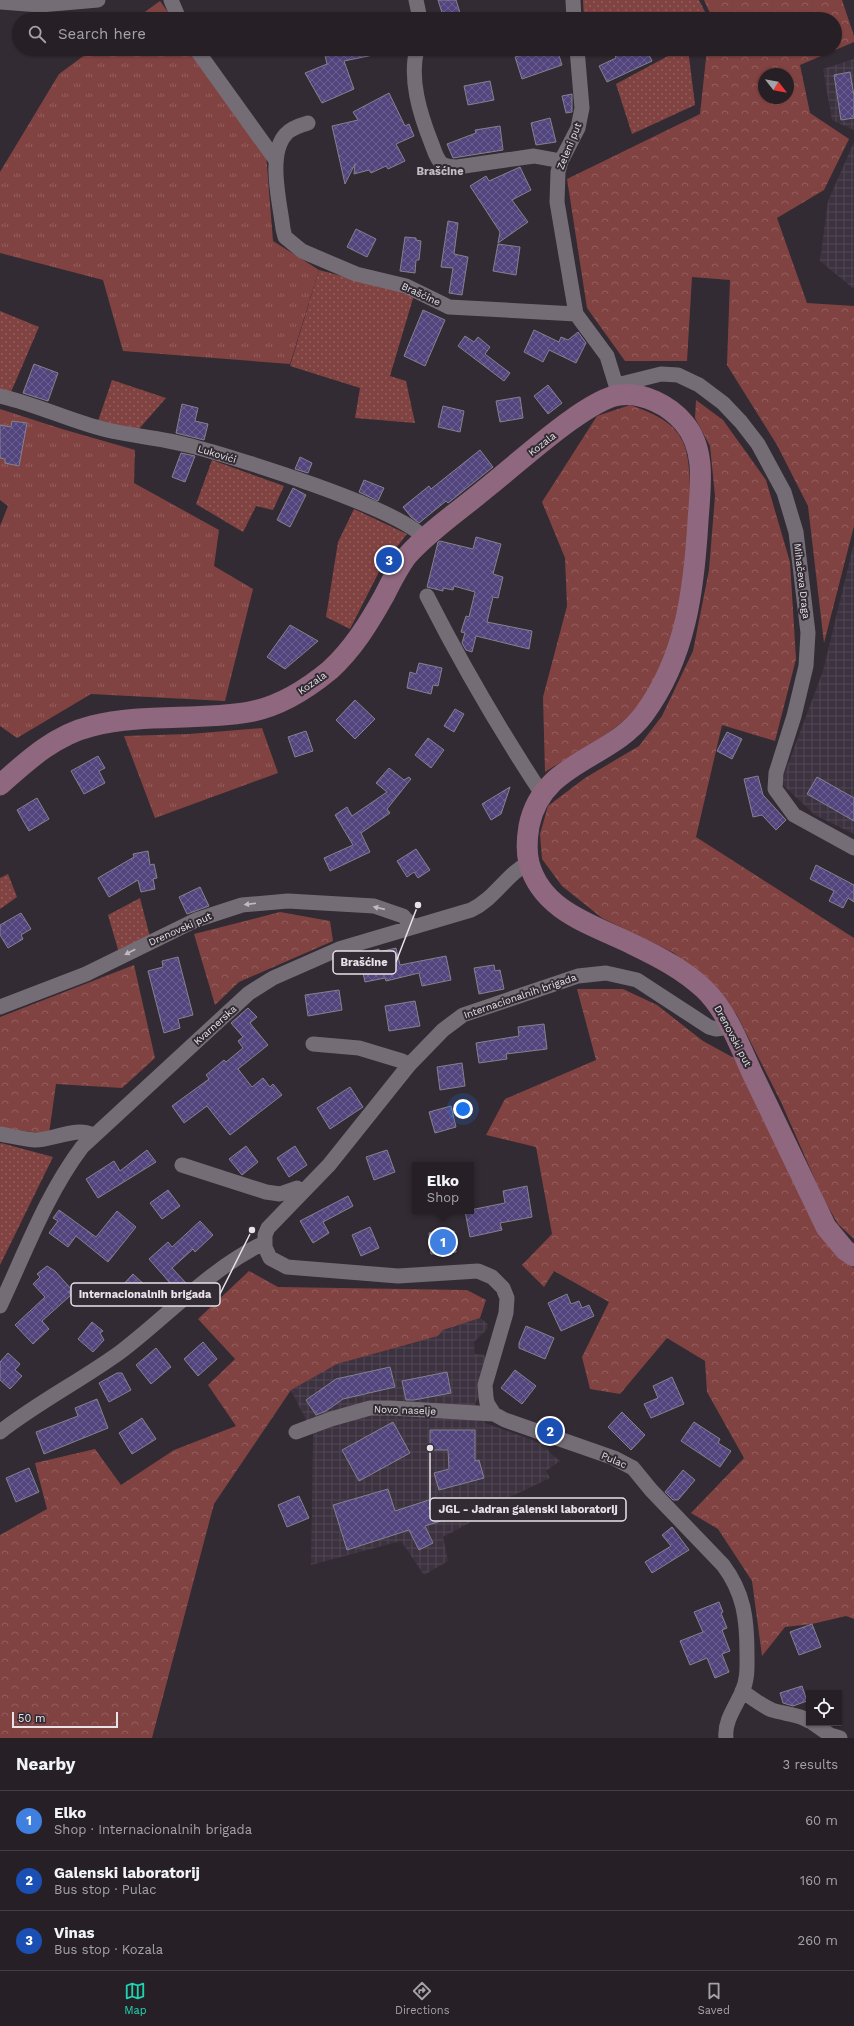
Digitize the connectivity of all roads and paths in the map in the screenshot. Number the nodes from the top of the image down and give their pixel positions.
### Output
1 (98, 0) edge
2 (171, 0) edge
3 (416, 0) edge
4 (573, 0) edge
5 (0, 2) edge
6 (176, 12) edge
7 (419, 12) edge
8 (574, 12) edge
9 (201, 56) edge
10 (416, 56) edge
11 (578, 56) edge
12 (308, 123) dead end
13 (275, 159) junction
14 (561, 161) junction
15 (576, 314) junction
16 (618, 390) junction
17 (0, 396) edge
18 (424, 539) junction
19 (427, 596) dead end
20 (0, 784) edge
21 (542, 794) junction
22 (854, 848) edge
23 (529, 863) junction
24 (412, 926) junction
25 (0, 1007) edge
26 (730, 1027) junction
27 (313, 1044) dead end
28 (409, 1064) junction
29 (0, 1134) edge
30 (93, 1135) junction
31 (182, 1165) dead end
32 (302, 1193) junction
33 (264, 1243) junction
34 (854, 1256) edge
35 (0, 1306) edge
36 (494, 1414) junction
37 (0, 1432) edge
38 (296, 1432) dead end
39 (742, 1692) junction
40 (806, 1718) edge
41 (816, 1726) edge
42 (726, 1738) edge
43 (840, 1738) edge

1 - 5 street
2 - 6 street
3 - 7 street
4 - 8 street
9 - 13 street, Brašćine
10 - 14 street
11 - 14 street, Zeleni put
12 - 13 street, Brašćine
13 - 15 street, Brašćine
14 - 15 street, Zeleni put
15 - 16 street
16 - 18 main road, Kozala
16 - 21 main road, Kozala
16 - 22 street, Mihačeva Draga
17 - 18 street, Lukovići
18 - 20 main road, Kozala
19 - 21 street
21 - 23 main road, Kozala
23 - 24 street, Kvarnerska
23 - 26 main road, Drenovski put
24 -> 25 street, Drenovski put
24 - 30 street, Kvarnerska
26 - 28 street, Internacionalnih brigada
26 - 34 main road, Drenovski put
27 - 28 street
28 - 32 street, Internacionalnih brigada
29 - 30 street
30 - 35 street, Kvarnerska
31 - 32 street
32 - 33 street, Internacionalnih brigada
33 - 36 street
33 - 37 street
36 - 38 street, Novo naselje
36 - 39 street, Pulac
39 - 40 street
39 - 42 street, Pulac
41 - 43 street

